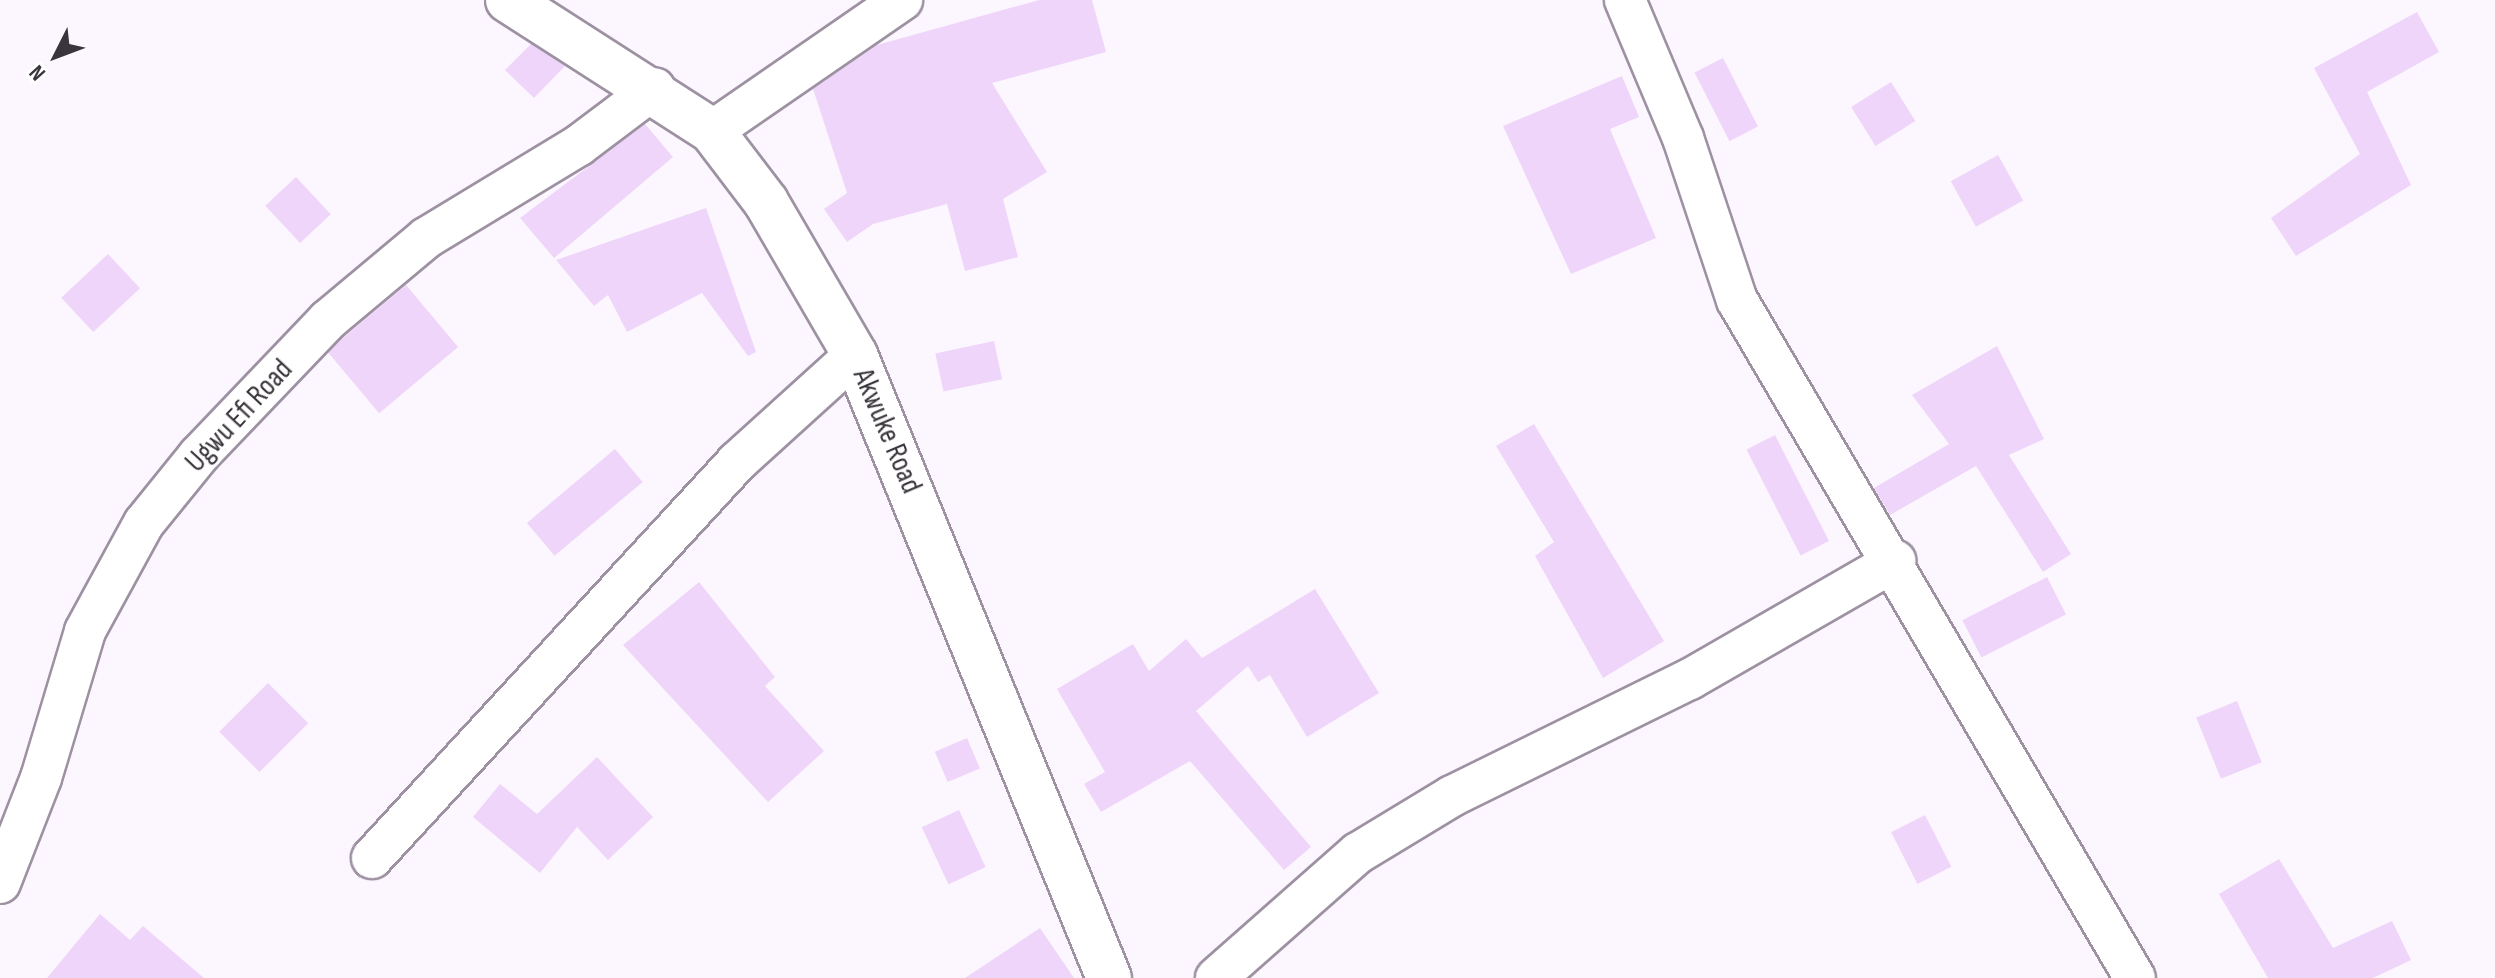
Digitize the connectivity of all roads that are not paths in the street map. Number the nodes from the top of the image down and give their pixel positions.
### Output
1 (508, 0) edge
2 (902, 0) edge
3 (1625, 0) edge
4 (655, 88) junction
5 (712, 131) junction
6 (855, 355) junction
7 (1895, 561) junction
8 (372, 858) dead end
9 (0, 883) edge
10 (1109, 978) edge
11 (1216, 978) edge
12 (2135, 978) edge

1 - 4 main road, Akwuke Road
2 - 5 street
3 - 7 street
4 - 5 main road, Akwuke Road
4 - 9 street, Ugwu Efi Road
5 - 6 main road, Akwuke Road
6 - 8 street
6 - 10 main road, Akwuke Road
7 - 11 street
7 - 12 street

